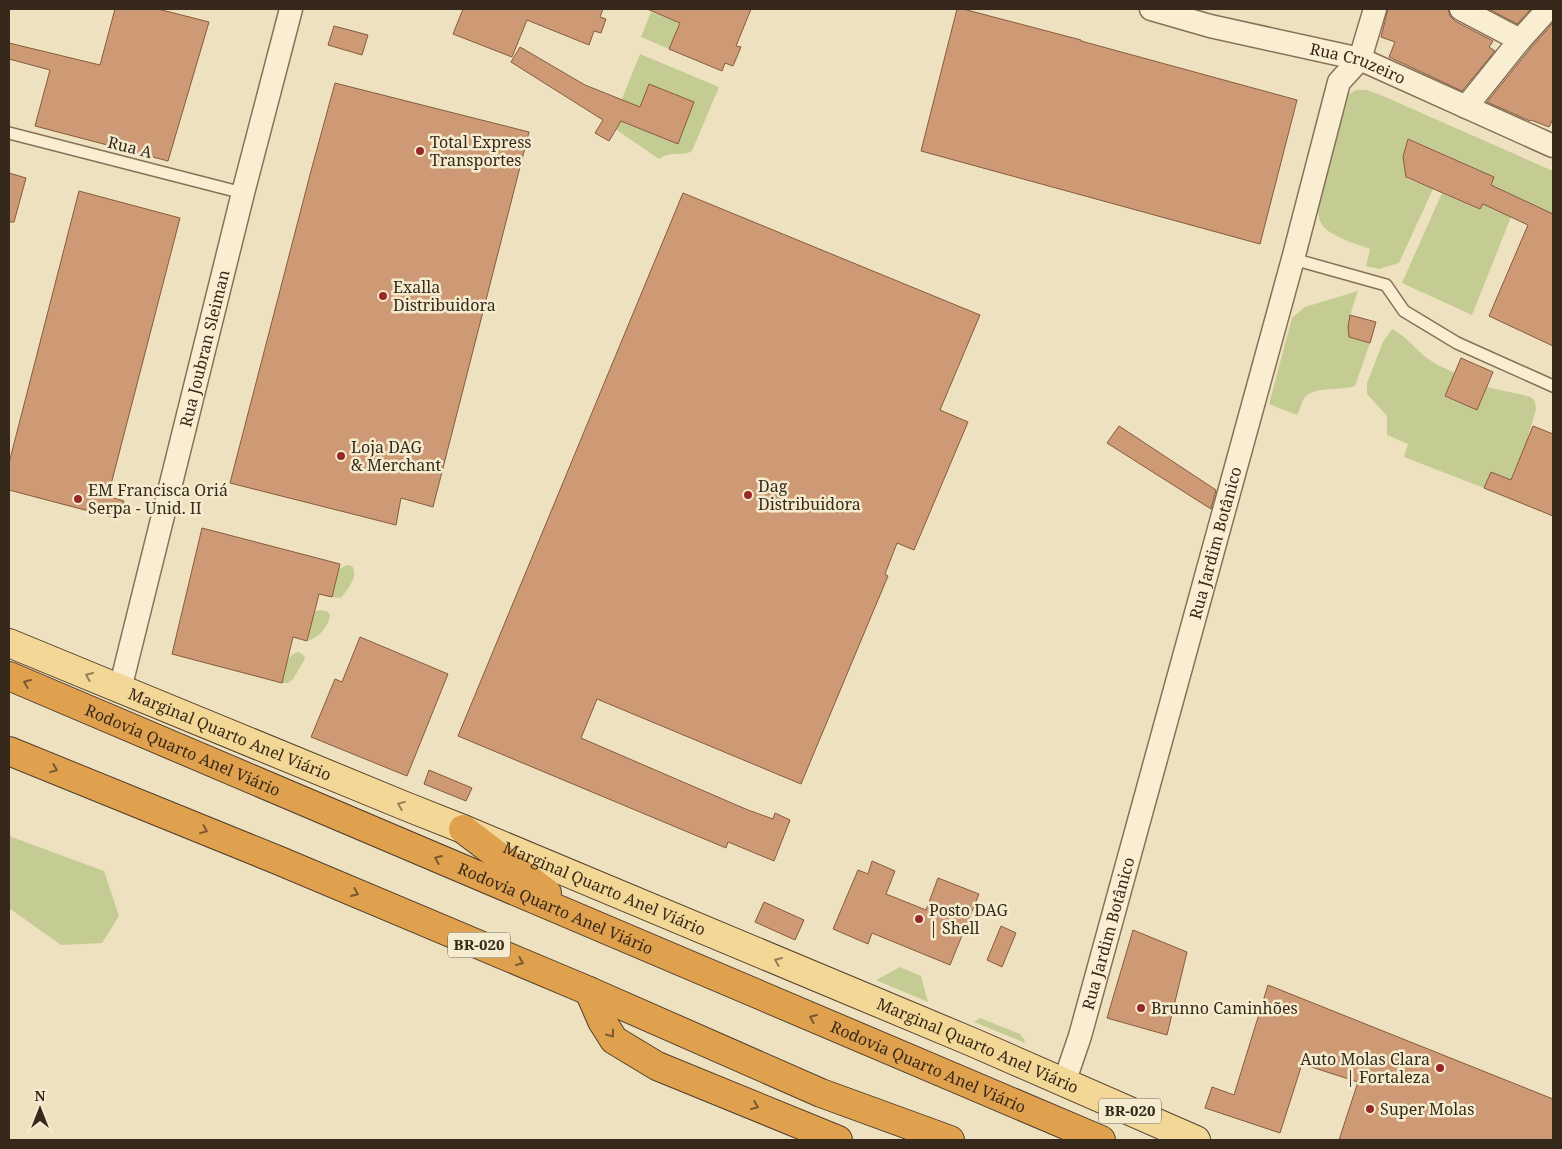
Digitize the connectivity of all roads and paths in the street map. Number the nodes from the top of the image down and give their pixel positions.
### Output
1 (291, 9) edge
2 (1150, 9) edge
3 (1375, 9) edge
4 (1460, 9) edge
5 (1548, 9) edge
6 (1520, 40) junction
7 (1360, 58) junction
8 (1466, 107) junction
9 (9, 133) edge
10 (1553, 146) edge
11 (242, 193) junction
12 (1292, 259) junction
13 (1553, 386) edge
14 (9, 643) edge
15 (9, 676) edge
16 (120, 689) junction
17 (9, 751) edge
18 (463, 829) junction
19 (589, 923) junction
20 (589, 991) junction
21 (1064, 1083) junction
22 (1048, 1130) edge
23 (838, 1140) edge
24 (950, 1140) edge
25 (1101, 1140) edge
26 (1196, 1140) edge

1 - 11 street, Rua Joubran Sleiman
2 - 7 street, Rua Cruzeiro
3 - 7 street, Rua Jardim Botânico
4 - 6 street
5 - 6 street
6 - 8 street
7 - 8 street, Rua Cruzeiro
7 - 12 street, Rua Jardim Botânico
8 - 10 street, Rua Cruzeiro
9 - 11 lane, Rua A
11 - 16 street, Rua Joubran Sleiman
12 - 13 lane
12 - 21 street, Rua Jardim Botânico
16 -> 14 main road, Marginal Quarto Anel Viário / BR-020
19 -> 15 highway, Rodovia Quarto Anel Viário / BR-020
18 -> 16 main road, Marginal Quarto Anel Viário / BR-020
17 -> 20 highway, BR-020
18 - 19 highway
21 -> 18 main road, Marginal Quarto Anel Viário / BR-020
22 -> 19 highway, Rodovia Quarto Anel Viário / BR-020
20 -> 23 highway
20 - 24 highway, BR-020
21 - 26 main road, Marginal Quarto Anel Viário / BR-020
22 - 25 highway, Rodovia Quarto Anel Viário / BR-020

